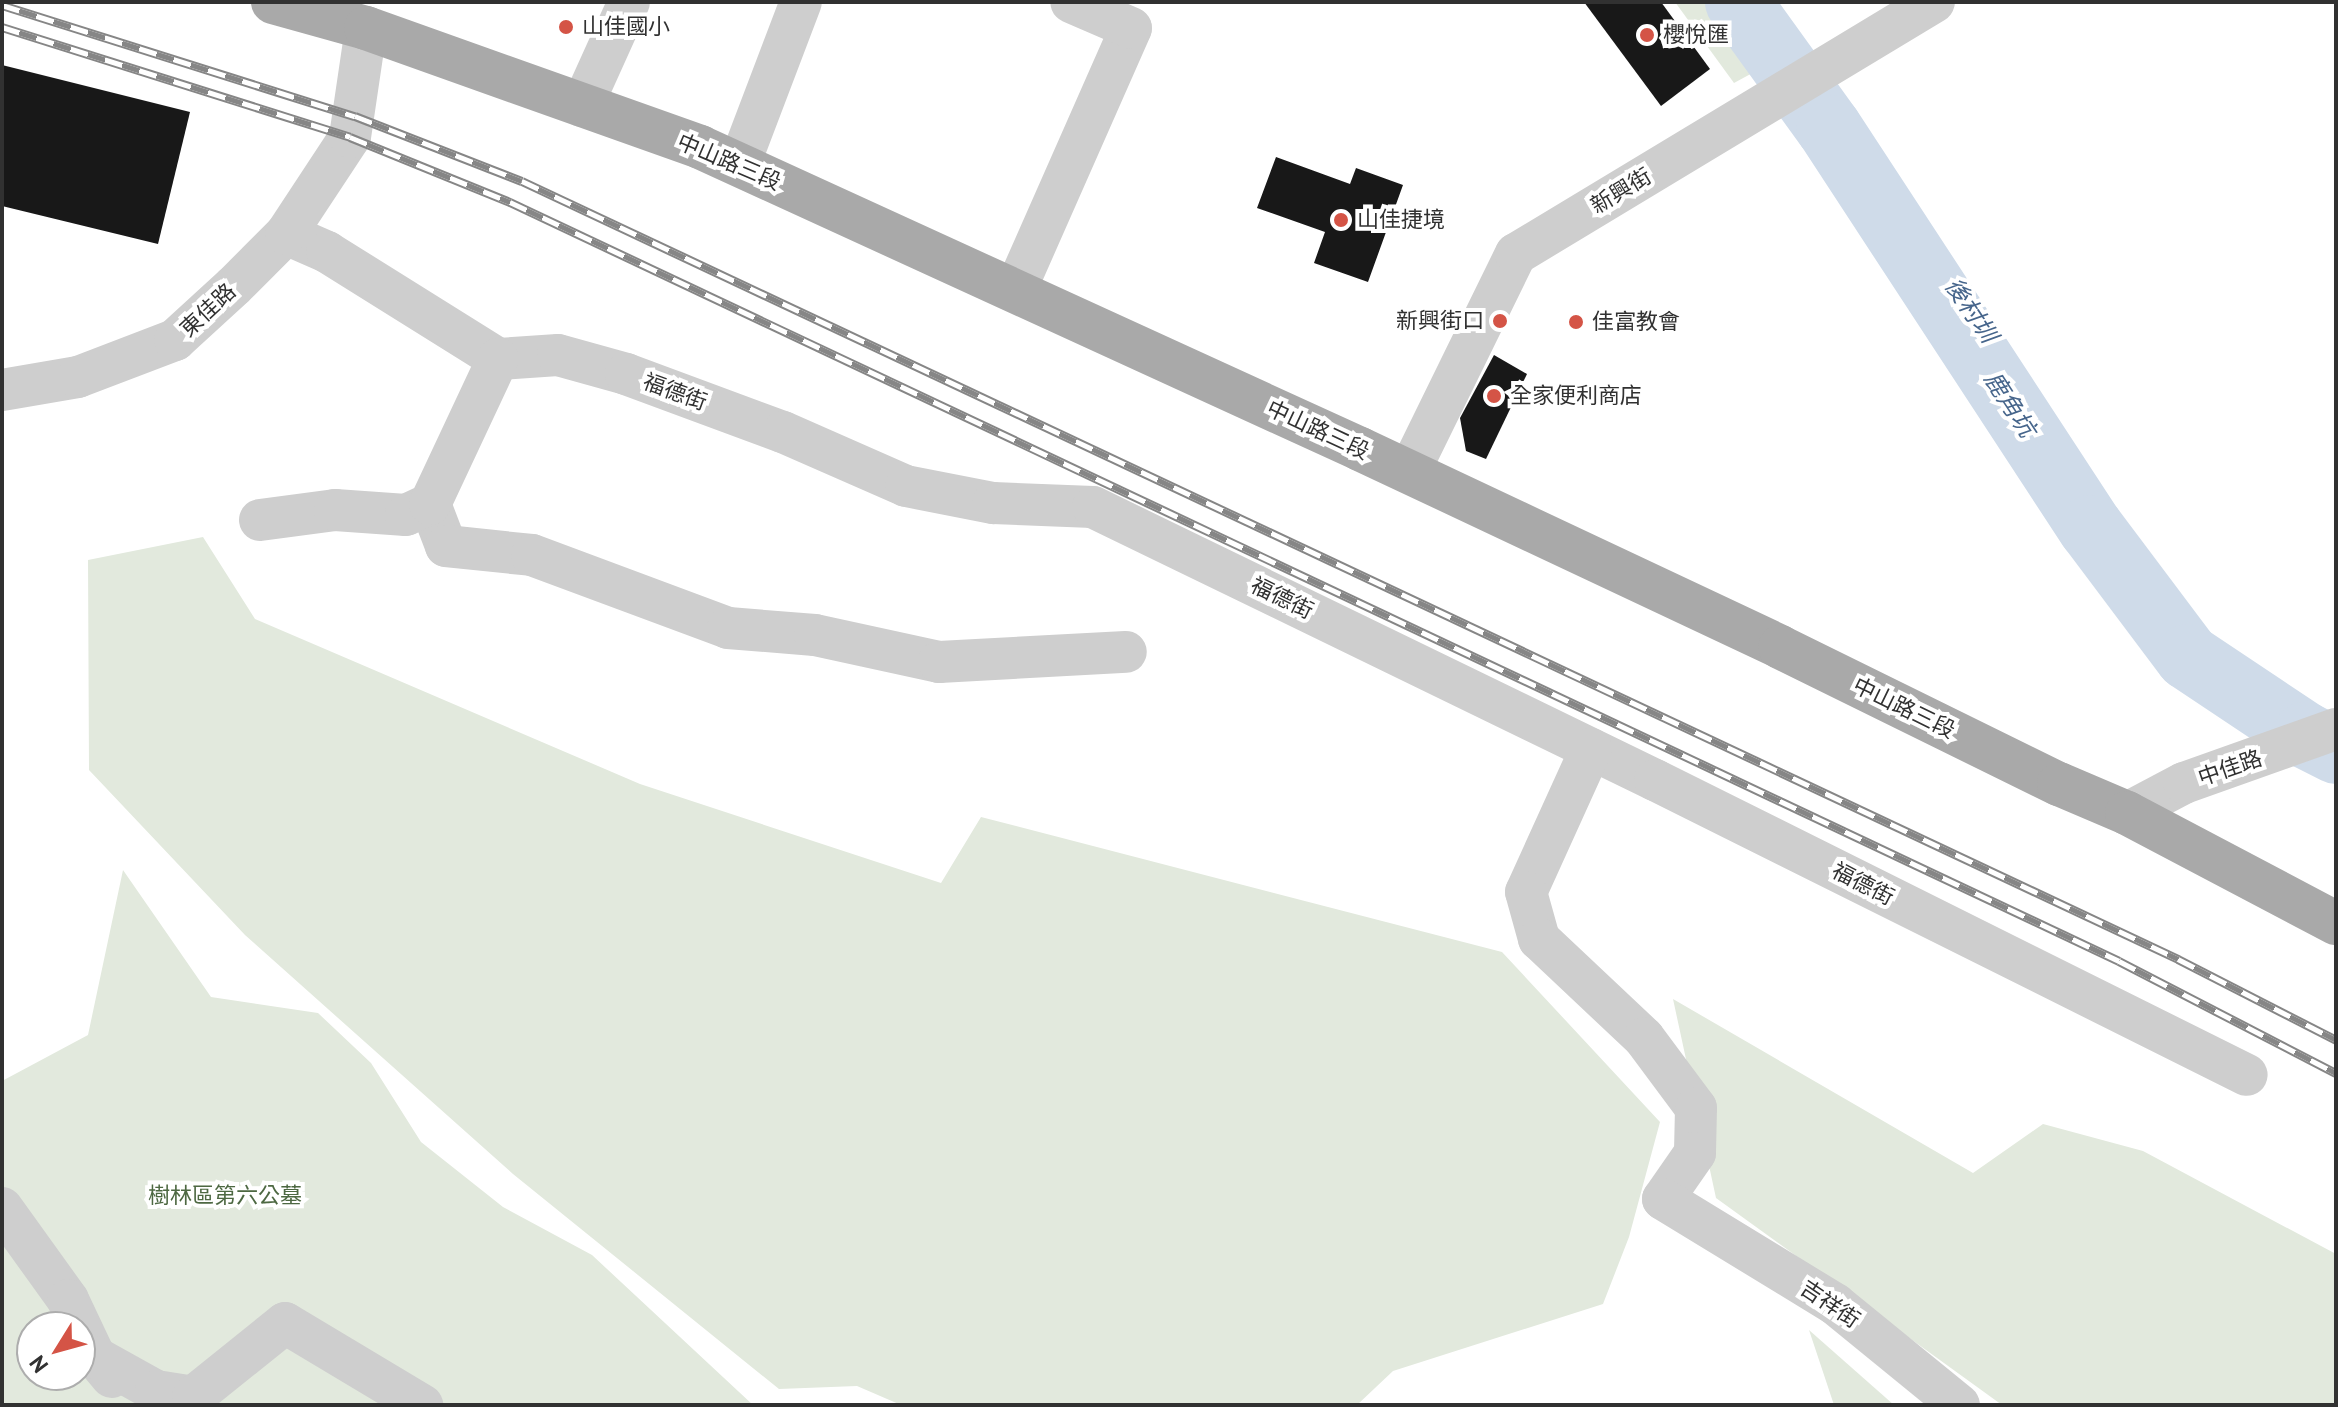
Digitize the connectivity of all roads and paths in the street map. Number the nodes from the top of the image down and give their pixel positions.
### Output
1 (273, 2) edge
2 (629, 2) edge
3 (801, 2) edge
4 (1071, 2) edge
5 (1934, 2) edge
6 (366, 28) junction
7 (582, 106) junction
8 (739, 165) junction
9 (286, 234) junction
10 (1015, 291) junction
11 (498, 359) junction
12 (2, 390) edge
13 (1409, 472) junction
14 (430, 504) junction
15 (260, 520) dead end
16 (1126, 652) dead end
17 (2336, 729) edge
18 (1591, 749) junction
19 (2127, 813) junction
20 (2336, 923) edge
21 (2247, 1075) dead end
22 (2, 1208) edge
23 (73, 1311) edge
24 (96, 1358) edge
25 (96, 1358) edge
26 (135, 1405) edge
27 (422, 1405) edge
28 (1959, 1405) edge

1 - 6 main road, 中山路三段
2 - 7 street
3 - 8 street
4 - 10 street
5 - 13 street, 新興街
6 - 7 main road, 中山路三段
6 - 9 street, 東佳路
7 - 8 main road, 中山路三段
8 - 10 main road, 中山路三段
9 - 11 street
9 - 12 street, 東佳路
10 - 13 main road, 中山路三段
11 - 14 street
11 - 18 street, 福德街
13 - 19 main road, 中山路三段
14 - 15 street
14 - 16 street
17 - 19 street, 中佳路
18 - 21 street, 福德街
18 - 28 street, 吉祥街
19 - 20 main road, 中山路三段
22 - 23 street
24 - 26 street
25 - 27 street

